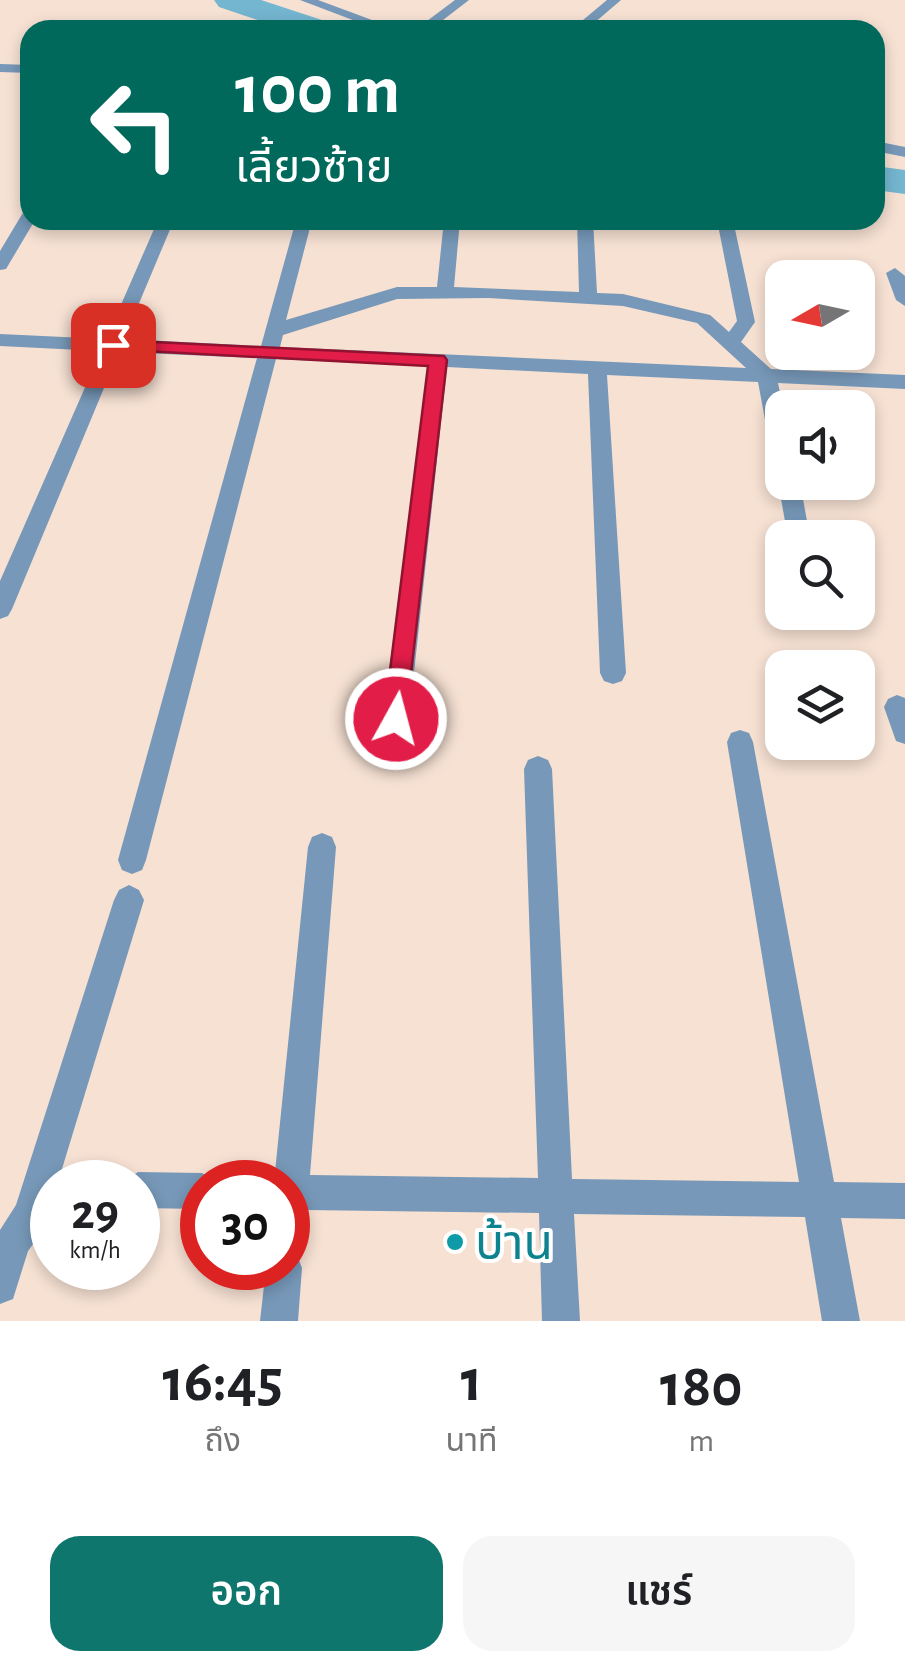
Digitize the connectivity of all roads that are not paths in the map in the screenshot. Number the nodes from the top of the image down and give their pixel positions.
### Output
1 (463, 0) edge
2 (615, 0) edge
3 (316, 2) edge
4 (365, 20) edge
5 (436, 20) edge
6 (590, 20) edge
7 (21, 230) edge
8 (162, 230) edge
9 (301, 230) edge
10 (451, 230) edge
11 (585, 230) edge
12 (727, 230) edge
13 (0, 265) edge
14 (895, 274) dead end
15 (444, 292) junction
16 (588, 298) junction
17 (905, 300) edge
18 (0, 340) edge
19 (271, 342) junction
20 (730, 343) junction
21 (113, 345) junction
22 (438, 360) junction
23 (597, 368) junction
24 (767, 376) junction
25 (905, 382) edge
26 (770, 390) edge
27 (0, 609) edge
28 (614, 673) dead end
29 (396, 719) dead end
30 (740, 742) dead end
31 (538, 769) dead end
32 (322, 847) dead end
33 (132, 860) dead end
34 (129, 900) dead end
35 (55, 1160) edge
36 (292, 1160) edge
37 (554, 1196) junction
38 (820, 1200) junction
39 (905, 1201) edge
40 (310, 1203) edge
41 (30, 1221) edge
42 (0, 1286) edge
43 (282, 1290) edge
44 (280, 1321) edge
45 (560, 1321) edge
46 (841, 1321) edge

1 - 5 street
2 - 6 street
3 - 4 street
7 - 13 street
8 - 21 street
9 - 19 street
10 - 15 street
11 - 16 street
12 - 20 street
14 - 17 street
15 - 16 street
15 - 19 street
16 - 20 street
18 - 21 street
19 - 21 street
19 - 22 street
19 - 33 street
20 - 24 street
21 - 27 street
22 - 23 street
22 - 29 street
23 - 24 street
23 - 28 street
24 - 25 street
24 - 26 street
30 - 38 street
31 - 37 street
32 - 36 street
34 - 35 street
37 - 38 street
37 - 40 street
37 - 45 street
38 - 39 street
38 - 46 street
41 - 42 street
43 - 44 street

